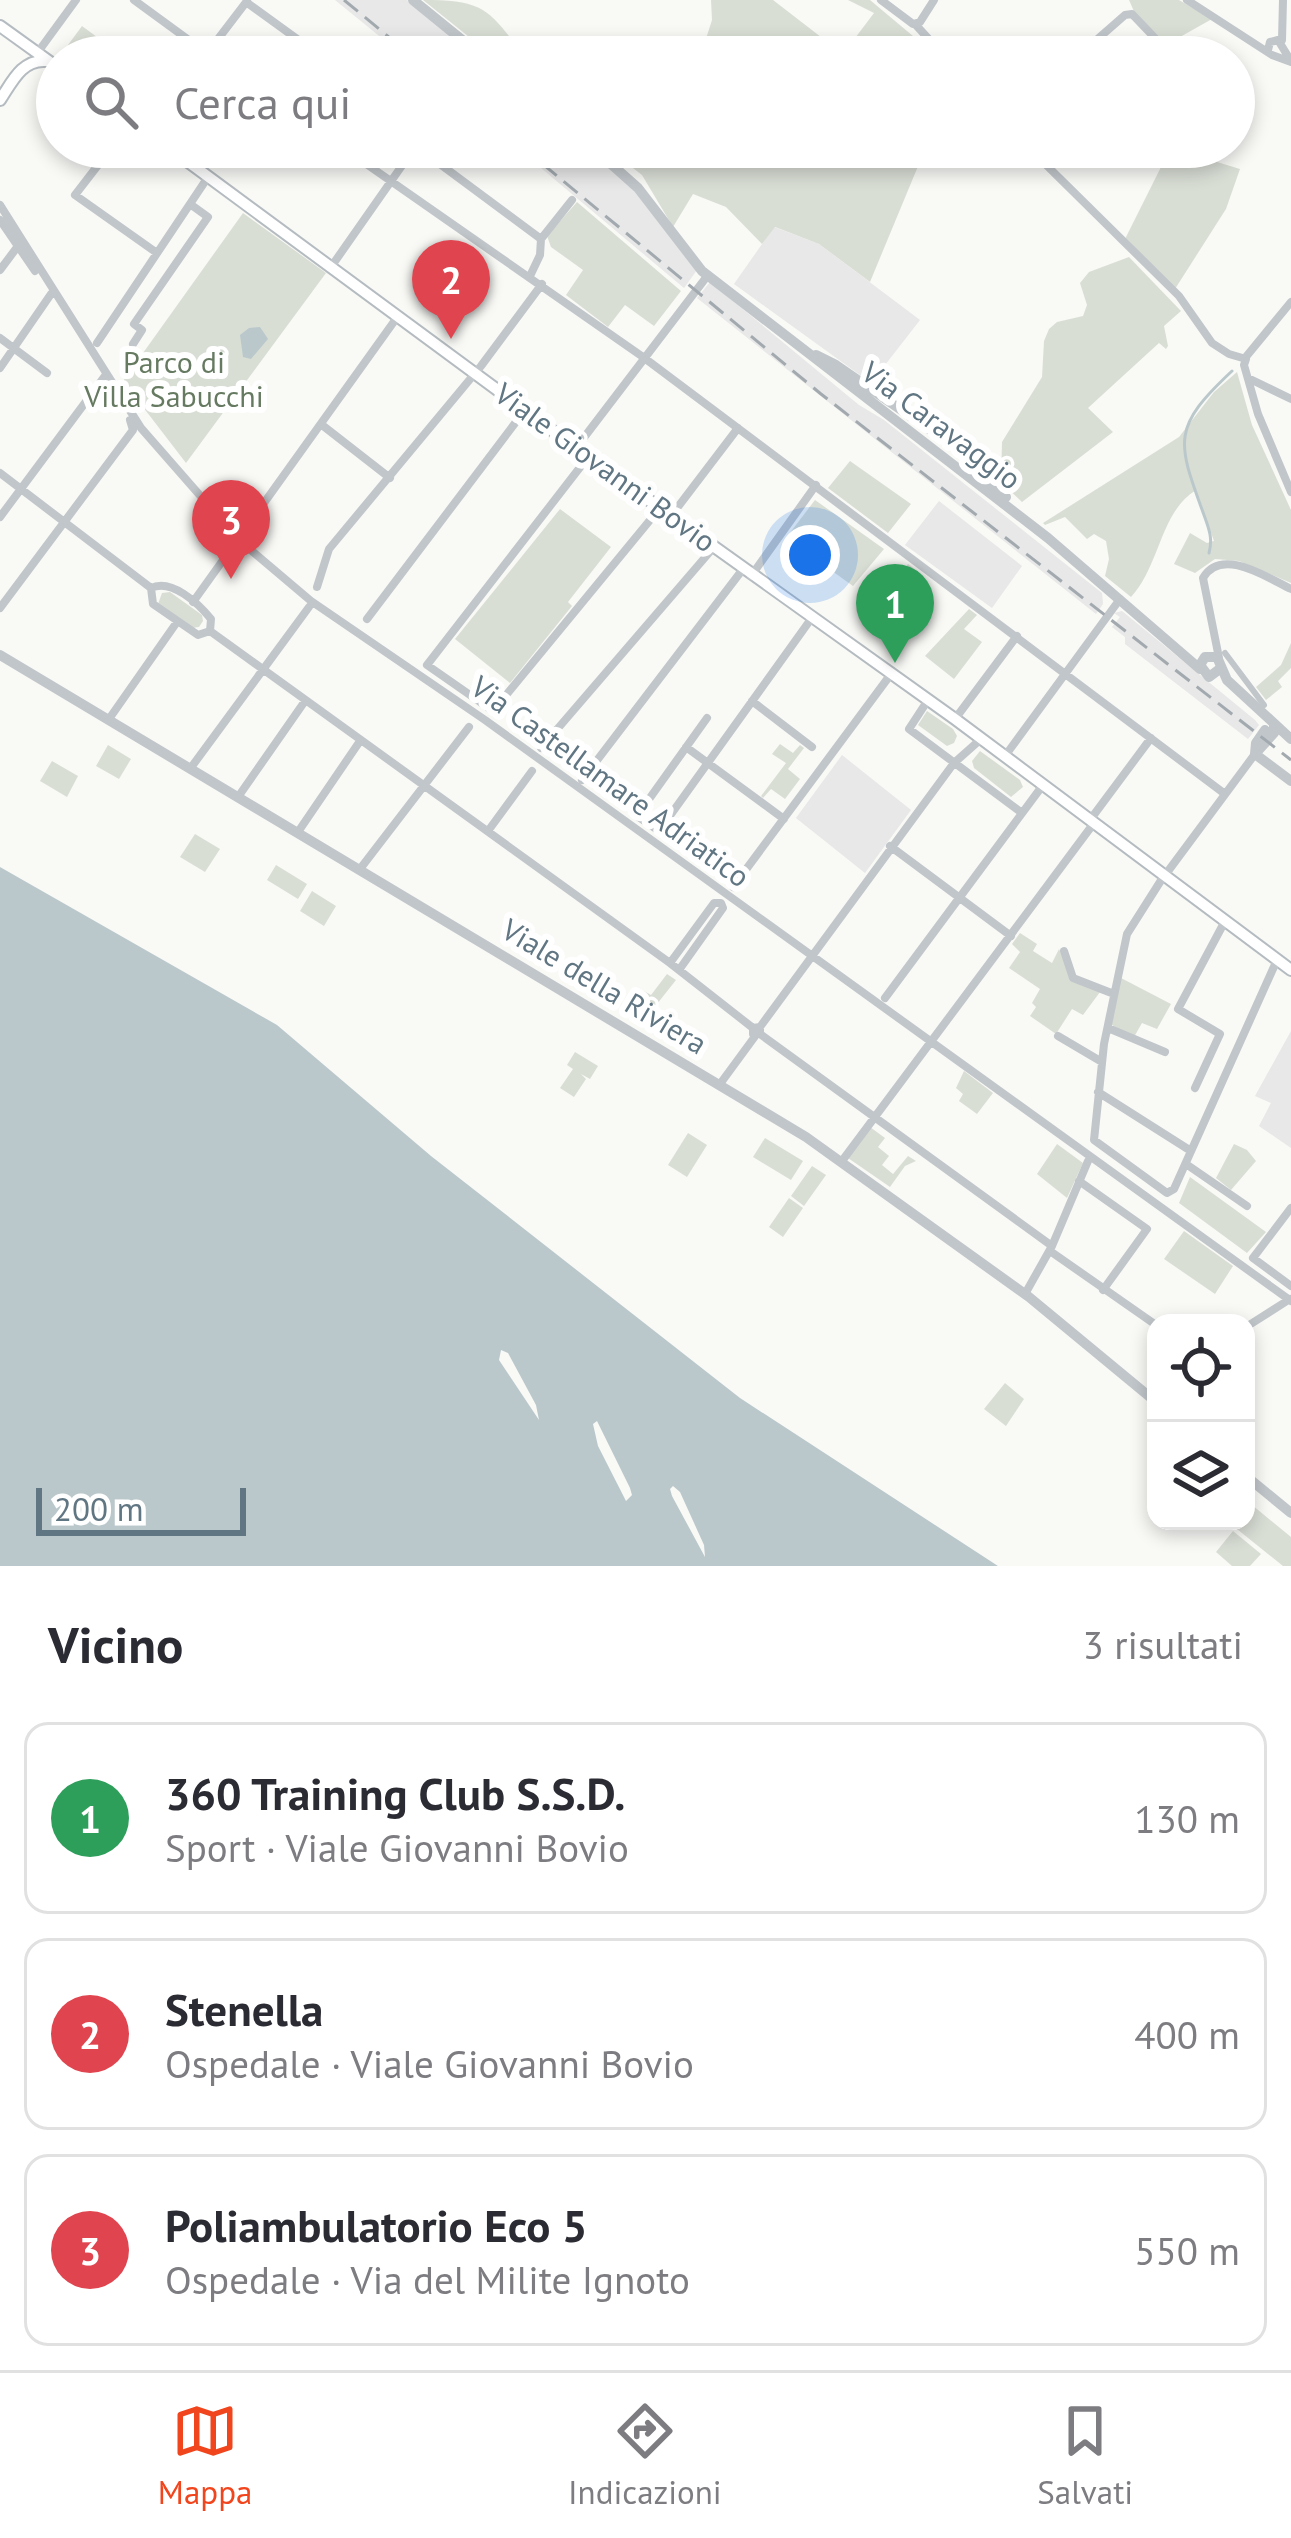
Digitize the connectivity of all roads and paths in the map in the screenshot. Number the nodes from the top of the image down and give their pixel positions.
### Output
1 (76, 0) edge
2 (134, 0) edge
3 (413, 0) edge
4 (881, 0) edge
5 (934, 0) edge
6 (1186, 0) edge
7 (1283, 0) edge
8 (247, 1) edge
9 (915, 24) junction
10 (0, 26) edge
11 (14, 36) junction
12 (55, 36) edge
13 (181, 36) edge
14 (222, 36) edge
15 (294, 36) edge
16 (457, 36) edge
17 (926, 36) edge
18 (1101, 36) edge
19 (1153, 36) edge
20 (1245, 36) edge
21 (1255, 42) edge
22 (1268, 50) junction
23 (1281, 50) junction
24 (36, 56) edge
25 (36, 58) edge
26 (1291, 62) edge
27 (36, 66) edge
28 (0, 100) edge
29 (96, 168) edge
30 (196, 168) edge
31 (374, 168) edge
32 (401, 168) edge
33 (445, 168) edge
34 (616, 168) edge
35 (1049, 168) edge
36 (208, 177) junction
37 (392, 180) junction
38 (572, 200) dead end
39 (190, 204) junction
40 (0, 205) edge
41 (0, 220) edge
42 (542, 239) junction
43 (18, 246) junction
44 (157, 253) junction
45 (331, 267) junction
46 (0, 270) edge
47 (530, 276) junction
48 (706, 276) junction
49 (542, 284) junction
50 (51, 294) junction
51 (1291, 302) edge
52 (398, 316) junction
53 (0, 338) edge
54 (98, 343) dead end
55 (133, 344) dead end
56 (14, 348) junction
57 (643, 357) junction
58 (1243, 361) junction
59 (0, 368) edge
60 (46, 373) dead end
61 (475, 373) junction
62 (105, 376) junction
63 (1248, 378) junction
64 (1291, 399) edge
65 (525, 410) junction
66 (322, 424) junction
67 (738, 428) junction
68 (576, 448) junction
69 (588, 457) junction
70 (0, 473) edge
71 (390, 478) junction
72 (815, 485) junction
73 (21, 488) junction
74 (1290, 489) edge
75 (665, 512) junction
76 (0, 517) edge
77 (66, 521) junction
78 (239, 540) junction
79 (714, 547) junction
80 (747, 572) junction
81 (317, 587) dead end
82 (151, 588) junction
83 (1291, 589) edge
84 (4, 593) edge
85 (1120, 599) junction
86 (193, 602) junction
87 (309, 607) dead end
88 (0, 608) edge
89 (368, 619) dead end
90 (811, 619) junction
91 (177, 622) junction
92 (210, 632) junction
93 (1018, 636) junction
94 (0, 655) edge
95 (1213, 663) junction
96 (262, 670) junction
97 (1066, 673) junction
98 (891, 674) junction
99 (928, 700) junction
100 (305, 701) junction
101 (752, 701) junction
102 (1264, 705) dead end
103 (493, 711) junction
104 (707, 718) dead end
105 (109, 719) junction
106 (955, 719) junction
107 (485, 721) junction
108 (470, 727) dead end
109 (1277, 731) edge
110 (1151, 738) junction
111 (981, 739) junction
112 (360, 741) junction
113 (686, 747) junction
114 (812, 747) dead end
115 (541, 748) dead end
116 (1256, 754) junction
117 (1005, 756) junction
118 (707, 763) junction
119 (953, 763) junction
120 (190, 769) junction
121 (532, 771) dead end
122 (582, 780) dead end
123 (1291, 782) edge
124 (1043, 785) junction
125 (421, 786) junction
126 (1225, 794) junction
127 (238, 797) junction
128 (1022, 813) junction
129 (784, 819) junction
130 (1092, 822) junction
131 (488, 831) junction
132 (298, 832) junction
133 (890, 846) junction
134 (360, 869) junction
135 (1164, 876) junction
136 (734, 887) dead end
137 (961, 897) junction
138 (1225, 921) junction
139 (1011, 936) junction
140 (1064, 951) dead end
141 (811, 956) junction
142 (1277, 960) junction
143 (670, 963) junction
144 (679, 970) junction
145 (1291, 970) edge
146 (1114, 994) junction
147 (885, 998) dead end
148 (1108, 1028) junction
149 (757, 1031) junction
150 (1058, 1036) dead end
151 (932, 1043) junction
152 (1166, 1052) dead end
153 (1102, 1062) junction
154 (720, 1084) junction
155 (1196, 1088) dead end
156 (1099, 1092) junction
157 (874, 1119) junction
158 (1191, 1150) junction
159 (842, 1161) junction
160 (1088, 1161) dead end
161 (1186, 1164) junction
162 (1079, 1181) junction
163 (1247, 1206) dead end
164 (1291, 1208) edge
165 (1051, 1248) junction
166 (1291, 1286) edge
167 (1103, 1290) junction
168 (1024, 1294) junction
169 (1290, 1300) edge
170 (1147, 1319) edge
171 (1255, 1321) edge
172 (1147, 1395) edge
173 (1255, 1483) edge
174 (1291, 1513) edge

1 - 12 street
2 - 13 street
3 - 16 street
4 - 9 street
5 - 9 street
6 - 20 street
7 - 23 street
8 - 14 street
8 - 15 street
9 - 17 street
10 - 11 main road
11 - 24 main road
11 - 25 main road
18 - 19 street
21 - 22 street
22 - 23 street
22 - 23 street
23 - 26 street
27 - 28 main road
29 - 44 street
30 - 36 main road, Viale Giovanni Bovio
31 - 37 street
32 - 37 street
33 - 42 street
34 - 48 street, Via Caravaggio
35 - 58 street
36 - 39 street
36 - 45 main road, Viale Giovanni Bovio
37 - 45 street
37 - 47 street
38 - 42 street
39 - 44 street
39 - 55 street
40 - 78 street, Via Castellamare Adriatico
41 - 43 street
42 - 47 street
43 - 46 street
43 - 50 street
44 - 54 street
45 - 52 main road, Viale Giovanni Bovio
47 - 49 street
48 - 57 street
48 - 85 street, Via Caravaggio
49 - 57 street
49 - 61 street
50 - 56 street
50 - 62 street
51 - 58 street
52 - 61 main road, Viale Giovanni Bovio
52 - 66 street
53 - 56 street
56 - 59 street
56 - 60 street
57 - 67 street
57 - 68 street
58 - 63 street
61 - 65 main road, Viale Giovanni Bovio
61 - 71 street
62 - 73 street
62 - 77 street
63 - 64 street
63 - 74 street
65 - 68 main road, Viale Giovanni Bovio
65 - 89 street
66 - 71 street
66 - 78 street
67 - 72 street
67 - 75 street
68 - 69 main road, Viale Giovanni Bovio
69 - 75 main road, Viale Giovanni Bovio
69 - 103 street
70 - 73 street
71 - 81 street
72 - 80 street
72 - 93 street
73 - 76 street
73 - 77 street
75 - 79 main road, Viale Giovanni Bovio
75 - 103 street
77 - 82 street
77 - 84 street
78 - 86 street
78 - 107 street, Via Castellamare Adriatico
79 - 80 main road, Viale Giovanni Bovio
79 - 115 street
80 - 90 main road, Viale Giovanni Bovio
80 - 122 street
82 - 86 street
82 - 91 street
83 - 95 street
84 - 88 street
85 - 95 street, Via Caravaggio
85 - 97 street
86 - 92 street
87 - 96 street
90 - 98 main road, Viale Giovanni Bovio
90 - 101 street
91 - 92 street
91 - 105 street
92 - 96 street
93 - 97 street
93 - 106 street
94 - 105 street, Viale della Riviera
95 - 102 street
95 - 109 street
96 - 100 street
96 - 120 street
97 - 110 street
97 - 117 street
98 - 99 main road, Viale Giovanni Bovio
98 - 129 street
99 - 106 main road, Viale Giovanni Bovio
99 - 119 street
100 - 112 street
100 - 127 street
101 - 114 street
101 - 118 street
103 - 107 street
104 - 113 street
105 - 120 street, Viale della Riviera
106 - 111 main road, Viale Giovanni Bovio
107 - 141 street, Via Castellamare Adriatico
108 - 125 street
109 - 116 street
110 - 126 street
110 - 130 street
111 - 117 main road, Viale Giovanni Bovio
111 - 119 street
112 - 125 street
112 - 132 street
113 - 118 street
113 - 118 street
116 - 123 street
116 - 126 street
117 - 124 main road, Viale Giovanni Bovio
118 - 129 street
119 - 128 street
119 - 133 street
120 - 127 street, Viale della Riviera
121 - 131 street
124 - 128 street
124 - 130 main road, Viale Giovanni Bovio
125 - 131 street
125 - 134 street
126 - 135 street
127 - 132 street, Viale della Riviera
128 - 137 street
129 - 136 street
130 - 135 main road, Viale Giovanni Bovio
130 - 139 street
131 - 143 street
132 - 134 street, Viale della Riviera
133 - 137 street
133 - 141 street
134 - 154 street, Viale della Riviera
135 - 138 main road, Viale Giovanni Bovio
135 - 146 street
137 - 139 street
137 - 147 street
138 - 142 main road, Viale Giovanni Bovio
138 - 155 street
139 - 151 street
140 - 146 street
141 - 149 street
141 - 151 street, Via Castellamare Adriatico
142 - 145 main road, Viale Giovanni Bovio
142 - 158 street
143 - 144 street
143 - 144 street
144 - 149 street
146 - 148 street
148 - 152 street
148 - 153 street
149 - 154 street
149 - 157 street
150 - 153 street
151 - 157 street
151 - 169 street, Via Castellamare Adriatico
153 - 156 street
154 - 159 street, Viale della Riviera
156 - 158 street
156 - 161 street
157 - 159 street
157 - 165 street
158 - 161 street
159 - 168 street, Viale della Riviera
160 - 162 street
161 - 163 street
162 - 165 street
162 - 167 street
164 - 166 street
165 - 167 street
165 - 168 street
167 - 170 street
168 - 172 street, Viale della Riviera
169 - 171 street
173 - 174 street

